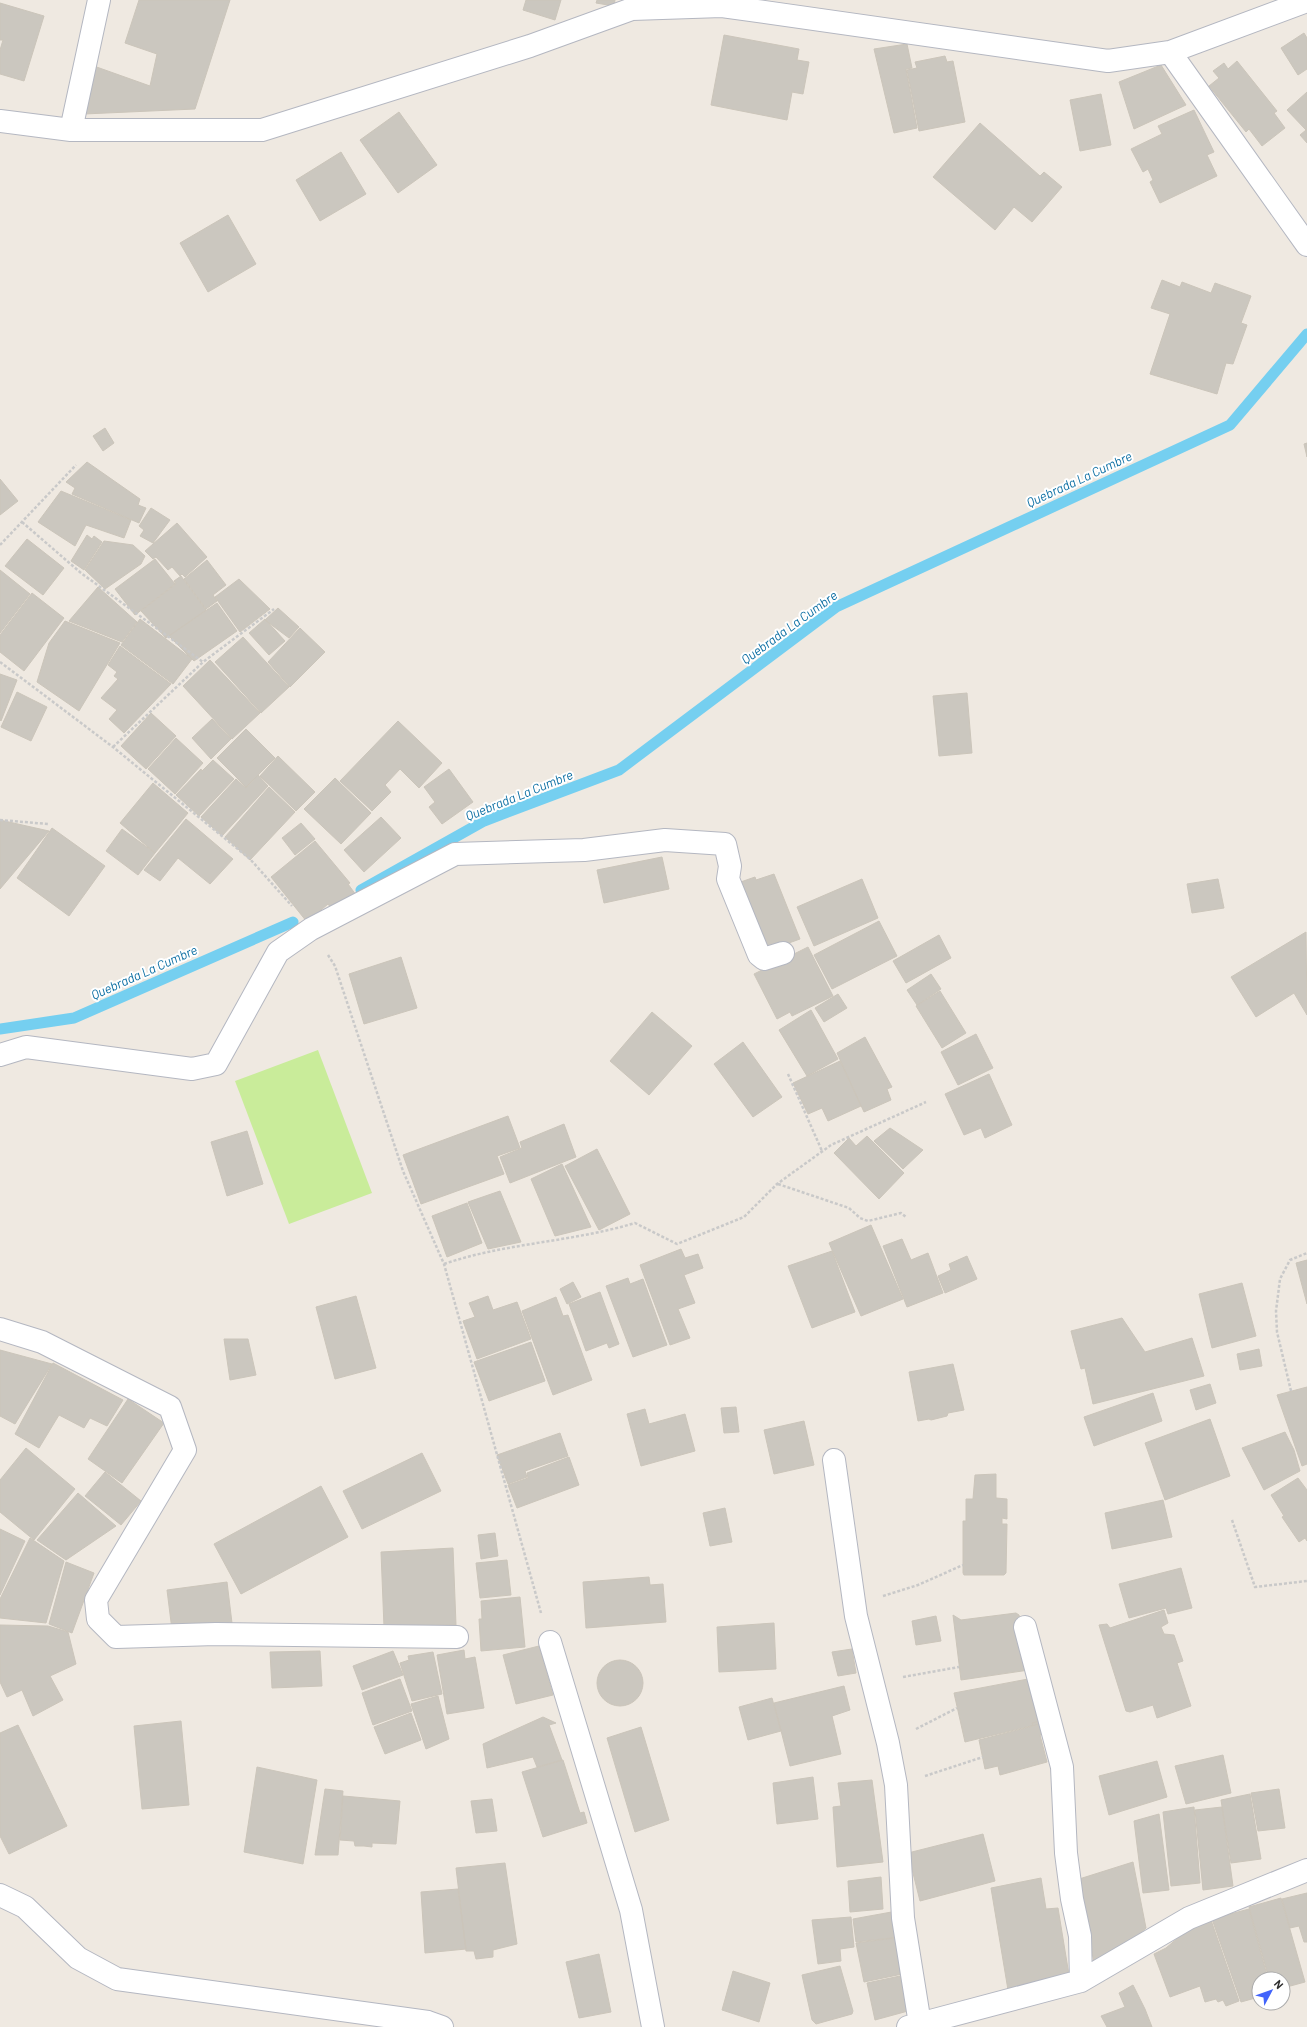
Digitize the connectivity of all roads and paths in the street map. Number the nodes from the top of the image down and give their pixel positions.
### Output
1 (99, 0) edge
2 (1307, 1) edge
3 (1170, 52) junction
4 (0, 121) edge
5 (71, 130) junction
6 (1307, 245) edge
7 (76, 464) dead end
8 (22, 522) junction
9 (0, 545) edge
10 (274, 610) dead end
11 (203, 662) junction
12 (113, 747) dead end
13 (0, 820) edge
14 (48, 824) dead end
15 (783, 953) dead end
16 (0, 1055) edge
17 (788, 1074) dead end
18 (926, 1102) dead end
19 (822, 1152) junction
20 (777, 1184) junction
21 (906, 1217) dead end
22 (1307, 1253) edge
23 (0, 1329) edge
24 (1291, 1391) dead end
25 (834, 1460) dead end
26 (1232, 1520) dead end
27 (963, 1565) dead end
28 (1307, 1581) edge
29 (854, 1604) junction
30 (1024, 1627) dead end
31 (457, 1637) dead end
32 (550, 1642) joint
33 (959, 1667) dead end
34 (871, 1682) junction
35 (957, 1708) dead end
36 (888, 1744) junction
37 (983, 1758) dead end
38 (896, 1785) junction
39 (1307, 1870) edge
40 (0, 1894) edge
41 (1082, 1981) junction
42 (914, 2026) edge
43 (442, 2027) edge
44 (653, 2027) edge

1 - 5 street
2 - 3 street
3 - 5 street
3 - 6 street
4 - 5 street
7 - 8 path
8 - 9 path
8 - 11 path
10 - 11 path
11 - 12 path
13 - 14 path
15 - 16 street
17 - 19 path
18 - 19 path
19 - 20 path
20 - 21 path
20 - 32 path
22 - 24 path
23 - 31 street
25 - 29 street
26 - 28 path
27 - 29 path
29 - 34 street
30 - 41 street
32 - 44 street
33 - 34 path
34 - 36 street
35 - 36 path
36 - 38 street
37 - 38 path
38 - 42 street
39 - 41 street
40 - 43 street
41 - 42 street

